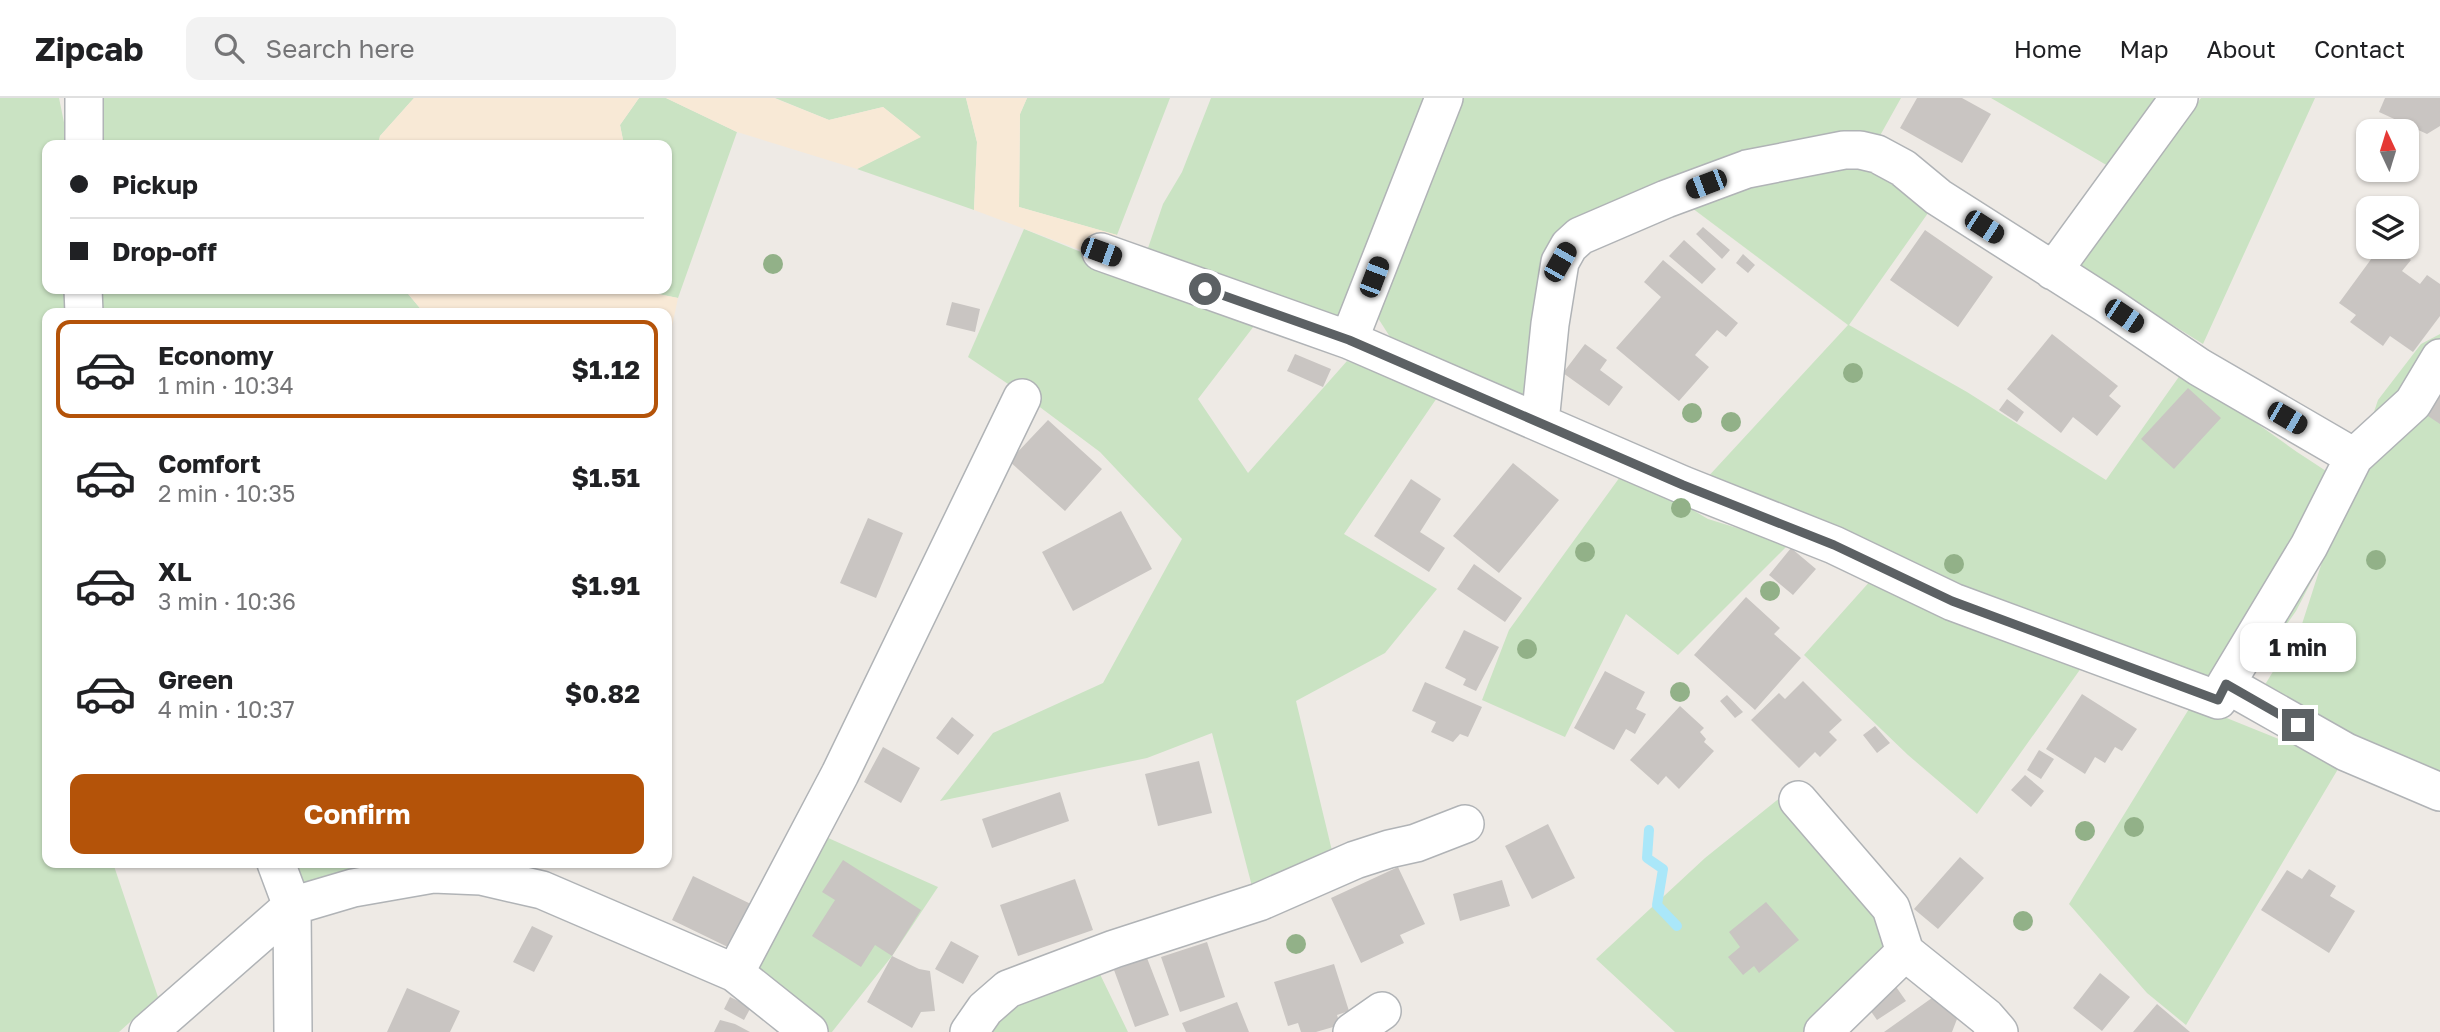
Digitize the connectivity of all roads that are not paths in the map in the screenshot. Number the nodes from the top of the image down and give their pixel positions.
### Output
1 (84, 98) edge
2 (1444, 98) edge
3 (2179, 98) edge
4 (84, 140) edge
5 (1101, 252) dead end
6 (2053, 271) junction
7 (1349, 340) junction
8 (2440, 358) edge
9 (1022, 398) dead end
10 (1539, 422) junction
11 (2354, 457) junction
12 (2226, 684) junction
13 (2440, 792) edge
14 (1798, 800) dead end
15 (1465, 824) dead end
16 (278, 868) edge
17 (292, 906) junction
18 (1905, 952) junction
19 (735, 973) junction
20 (1382, 1011) dead end
21 (148, 1032) edge
22 (293, 1032) edge
23 (809, 1032) edge
24 (969, 1032) edge
25 (1352, 1032) edge
26 (1823, 1032) edge
27 (1999, 1032) edge

1 - 4 street
2 - 7 street
3 - 6 street
5 - 7 street
6 - 10 street
6 - 11 street
7 - 10 street
8 - 11 street
9 - 19 street
10 - 12 street
11 - 12 street
12 - 13 street
14 - 18 street
15 - 24 street
16 - 17 street
17 - 19 street
17 - 21 street
17 - 22 street
18 - 26 street
18 - 27 street
19 - 23 street
20 - 25 street

